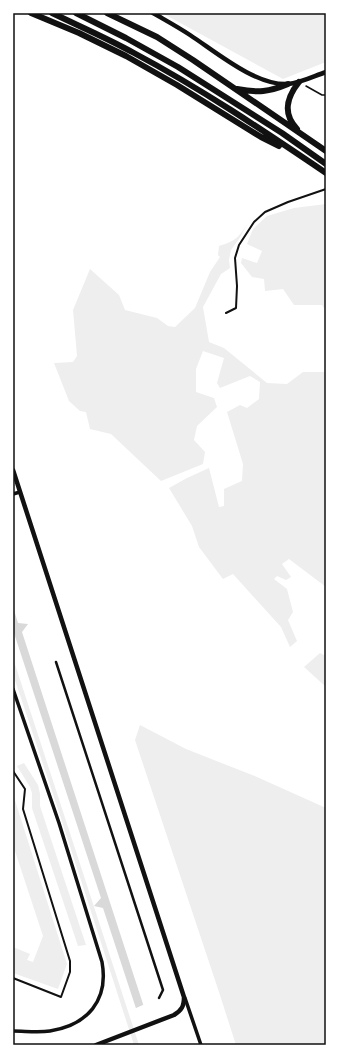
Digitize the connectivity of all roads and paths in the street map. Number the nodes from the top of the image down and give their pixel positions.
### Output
1 (31, 13) edge
2 (52, 13) edge
3 (76, 13) edge
4 (107, 13) edge
5 (153, 13) edge
6 (326, 72) edge
7 (300, 82) junction
8 (288, 84) junction
9 (234, 88) junction
10 (326, 95) edge
11 (304, 136) junction
12 (326, 151) edge
13 (303, 158) junction
14 (326, 164) edge
15 (326, 173) edge
16 (326, 189) edge
17 (226, 313) dead end
18 (13, 470) edge
19 (20, 492) junction
20 (13, 494) edge
21 (56, 662) dead end
22 (13, 689) edge
23 (13, 771) edge
24 (13, 978) edge
25 (184, 997) junction
26 (159, 998) dead end
27 (13, 1031) edge
28 (96, 1045) edge
29 (202, 1045) edge

1 - 13 highway
2 - 13 highway
3 - 14 highway
4 - 9 highway
5 - 8 street
6 - 7 street
7 - 8 street
7 - 10 path
7 - 11 highway
8 - 9 highway
9 - 11 highway
11 - 12 highway
13 - 15 highway
16 - 17 lane
18 - 19 street
19 - 20 street
19 - 25 street
21 - 26 street
22 - 27 street
23 - 24 lane
25 - 28 street
25 - 29 street

